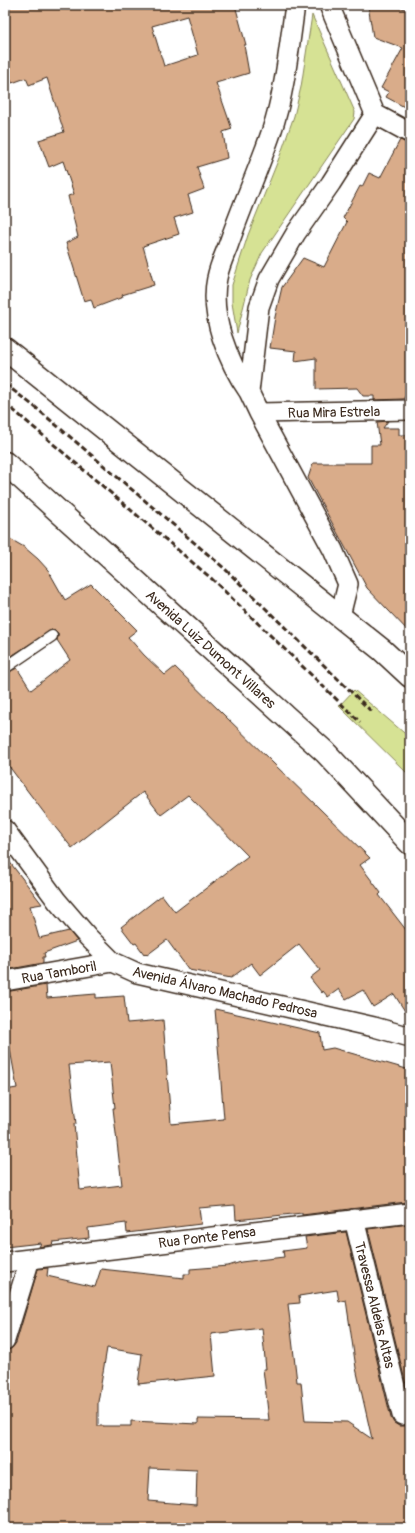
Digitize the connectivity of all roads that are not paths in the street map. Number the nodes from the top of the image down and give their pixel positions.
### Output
1 (295, 5) edge
2 (329, 5) edge
3 (375, 114) junction
4 (410, 133) edge
5 (5, 349) edge
6 (249, 392) junction
7 (410, 410) edge
8 (259, 413) junction
9 (5, 463) edge
10 (340, 616) junction
11 (52, 636) dead end
12 (5, 668) edge
13 (410, 676) edge
14 (5, 830) edge
15 (410, 843) edge
16 (112, 962) junction
17 (5, 982) edge
18 (410, 1037) edge
19 (410, 1213) edge
20 (354, 1219) junction
21 (30, 1259) junction
22 (5, 1262) edge
23 (5, 1340) edge
24 (402, 1415) dead end

1 - 6 street
2 - 3 street
3 - 4 street
3 - 6 street
5 - 10 main road
6 - 8 street
7 - 8 street, Rua Mira Estrela
8 - 10 street
9 - 15 main road, Avenida Luiz Dumont Villares
10 - 13 main road
11 - 12 lane
14 - 16 street, Avenida Álvaro Machado Pedrosa
16 - 17 street, Rua Tamboril
16 - 18 street, Avenida Álvaro Machado Pedrosa
19 - 20 street, Rua Ponte Pensa
20 - 21 street, Rua Ponte Pensa
20 - 24 street, Travessa Aldeias Altas
21 - 22 street, Rua Ponte Pensa
21 - 23 street

